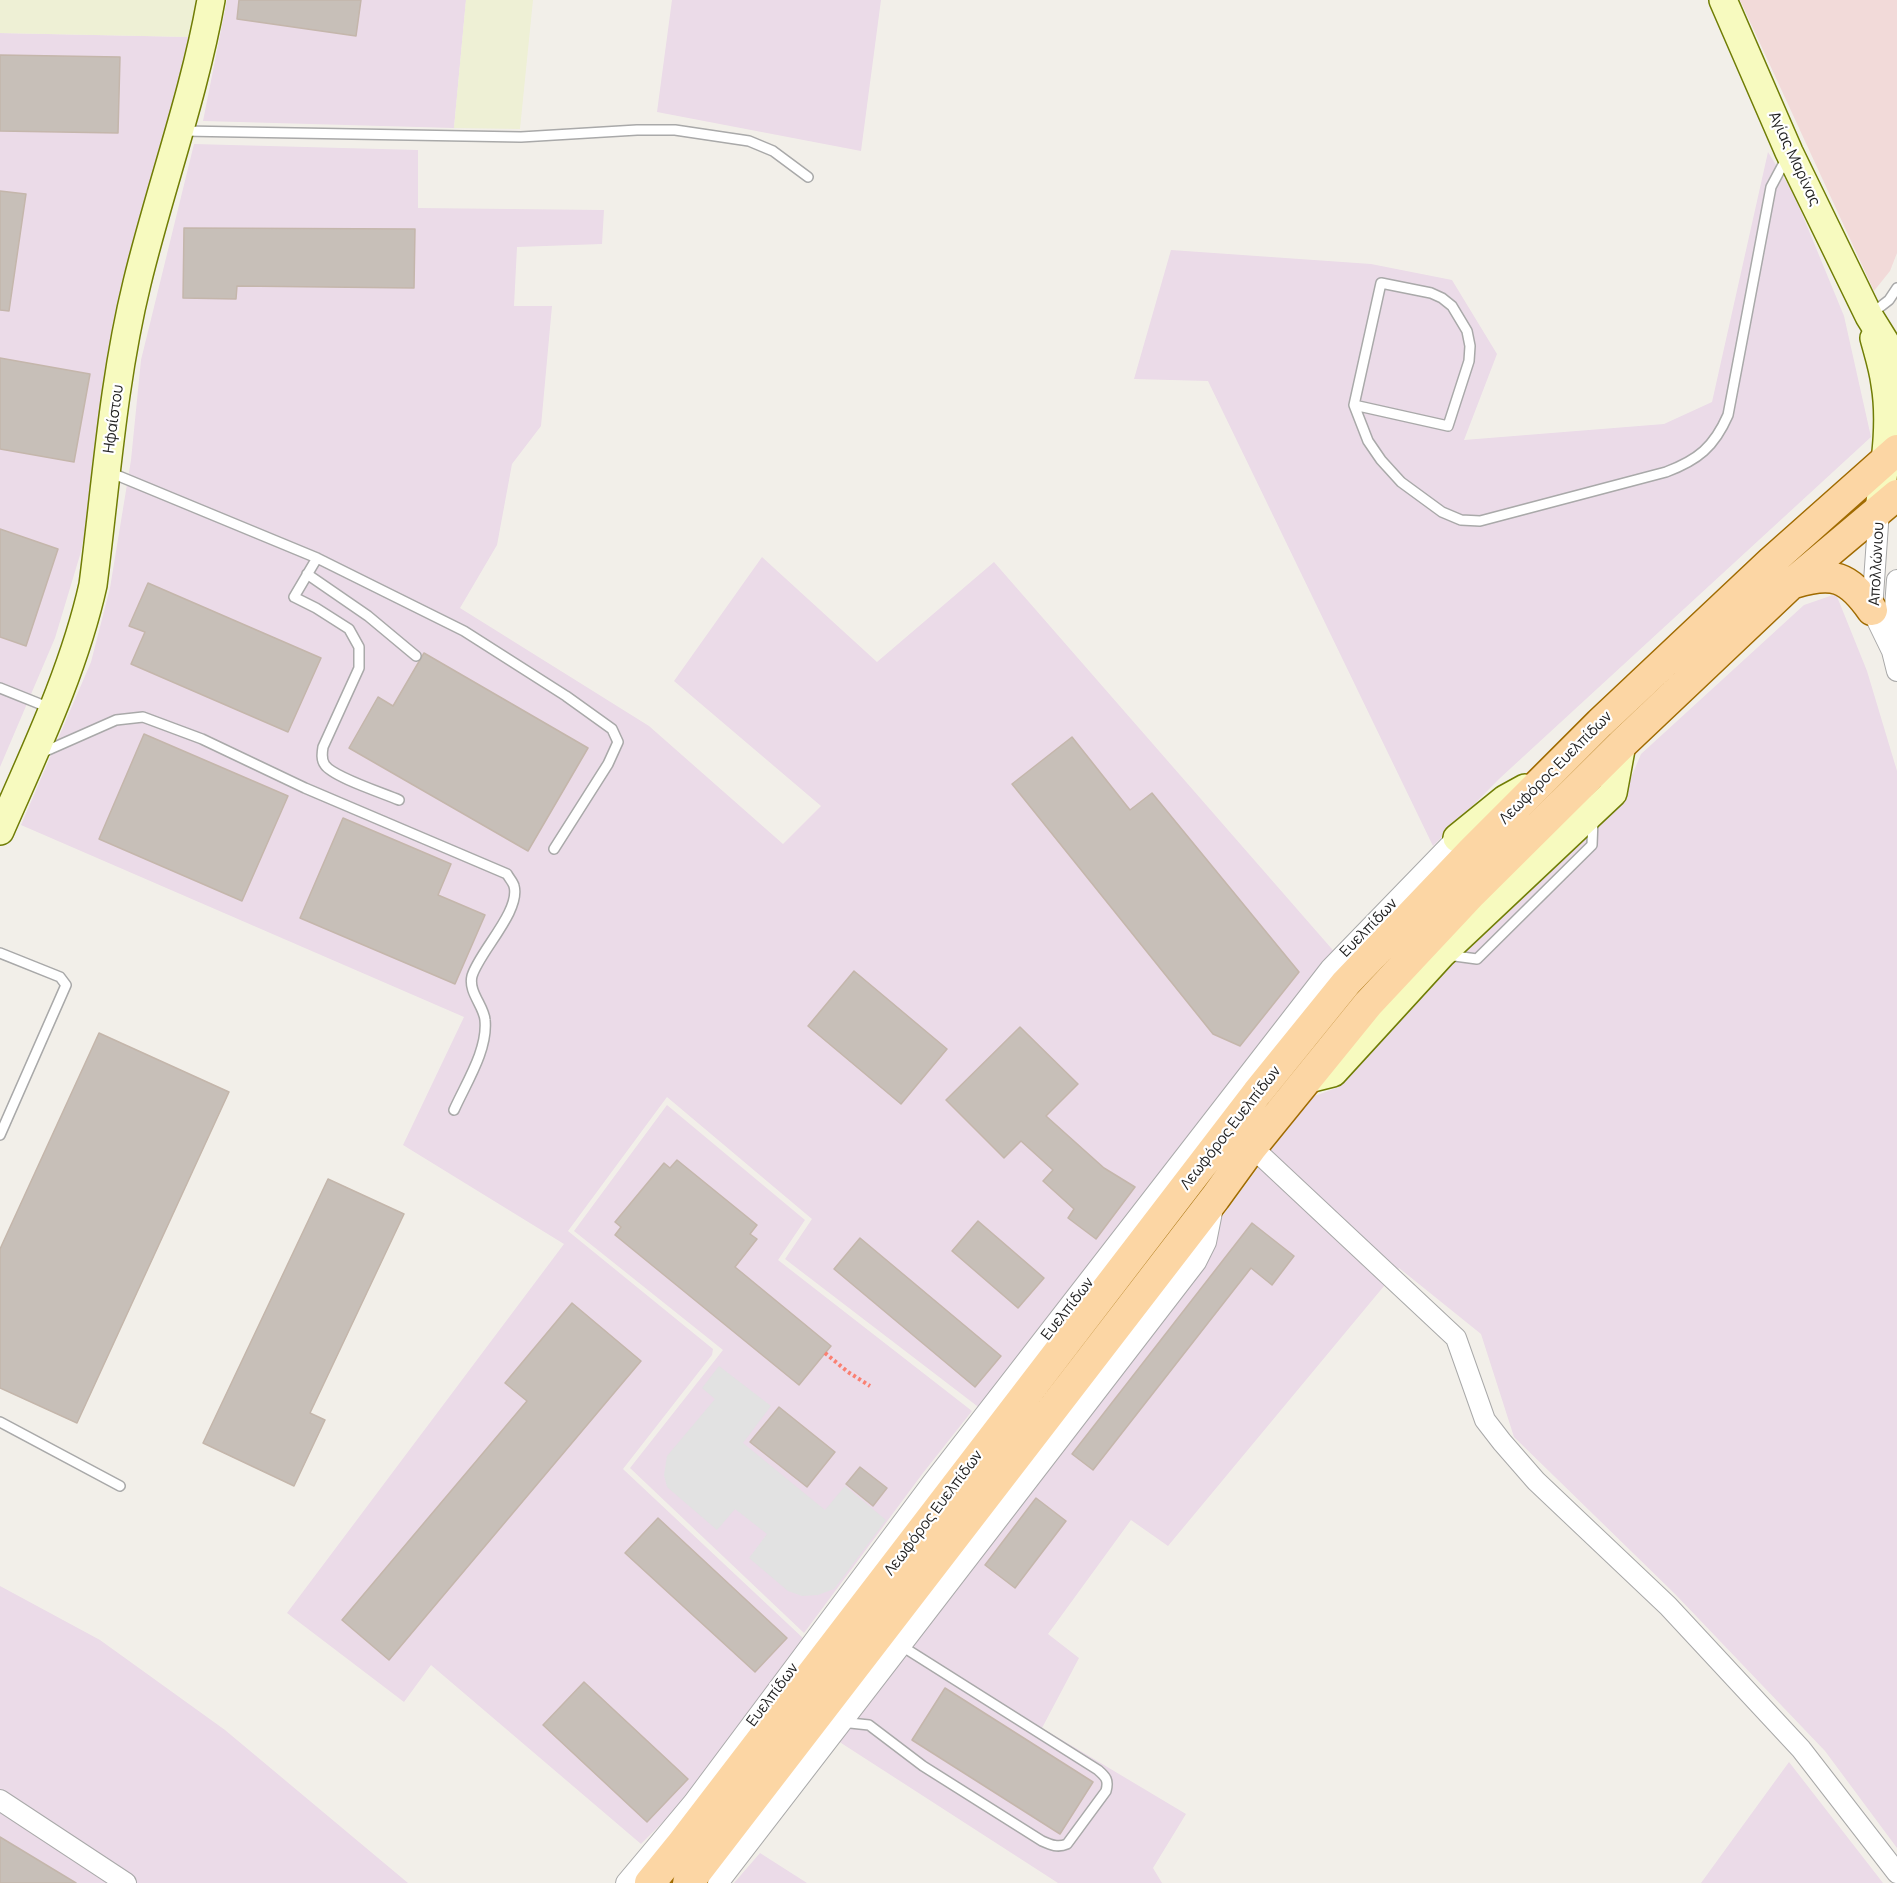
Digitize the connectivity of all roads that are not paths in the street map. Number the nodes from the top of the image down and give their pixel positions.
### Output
1 (210, 0) edge
2 (1723, 0) edge
3 (178, 131) junction
4 (1789, 152) junction
5 (808, 177) dead end
6 (1897, 288) edge
7 (1869, 316) junction
8 (1897, 361) edge
9 (1354, 405) junction
10 (1891, 455) edge
11 (107, 471) junction
12 (1888, 503) edge
13 (317, 558) junction
14 (307, 574) junction
15 (1897, 580) edge
16 (1791, 584) junction
17 (1872, 610) junction
18 (1892, 651) junction
19 (416, 656) dead end
20 (1897, 671) edge
21 (0, 688) edge
22 (52, 709) junction
23 (1622, 744) junction
24 (32, 757) junction
25 (399, 800) dead end
26 (1593, 811) junction
27 (0, 831) edge
28 (554, 849) dead end
29 (1481, 900) junction
30 (0, 953) edge
31 (1442, 954) junction
32 (1305, 1080) junction
33 (454, 1110) dead end
34 (0, 1135) edge
35 (1252, 1147) junction
36 (1215, 1198) junction
37 (0, 1422) edge
38 (120, 1486) dead end
39 (900, 1645) junction
40 (832, 1715) junction
41 (757, 1731) junction
42 (0, 1800) edge
43 (1897, 1873) edge
44 (126, 1883) edge
45 (626, 1883) edge
46 (650, 1883) edge
47 (688, 1883) edge
48 (718, 1883) edge

1 - 3 street, Ηφαίστου
2 - 4 street, Αγίας Μαρίνας
3 - 5 lane
3 - 11 street, Ηφαίστου
4 - 7 street, Αγίας Μαρίνας
4 - 9 lane
6 - 7 lane
7 - 8 street, Αγίας Μαρίνας
7 - 10 street, Αγίας Μαρίνας
9 - 9 lane
10 - 12 street, Αγίας Μαρίνας
10 - 41 main road, Λεωφόρος Ευελπίδων
11 - 13 lane
11 - 22 street, Ηφαίστου
12 - 16 main road, Λεωφόρος Ευελπίδων
12 - 17 street, Απολλώνιου
13 - 14 lane
13 - 28 lane
14 - 19 lane
14 - 25 lane
15 - 18 street, Απολλώνιου
16 - 17 main road
16 - 23 main road, Λεωφόρος Ευελπίδων
17 - 18 street, Απολλώνιου
18 - 20 street, Απολλώνιου
21 - 22 lane
22 - 24 street, Ηφαίστου
23 - 26 street
23 - 29 main road, Λεωφόρος Ευελπίδων
24 - 27 street, Ηφαίστου
24 - 33 lane
26 - 29 street
26 - 31 lane
29 - 31 street
29 - 32 main road, Λεωφόρος Ευελπίδων
30 - 34 lane
31 - 32 street
32 - 35 main road, Λεωφόρος Ευελπίδων
35 - 36 main road, Λεωφόρος Ευελπίδων
35 - 43 street
36 - 39 street
36 - 40 main road, Λεωφόρος Ευελπίδων
37 - 38 lane
39 - 40 street
39 - 40 lane
40 - 47 main road, Λεωφόρος Ευελπίδων
40 - 48 street
41 - 45 street, Ευελπίδων
41 - 46 main road, Λεωφόρος Ευελπίδων
42 - 44 street

